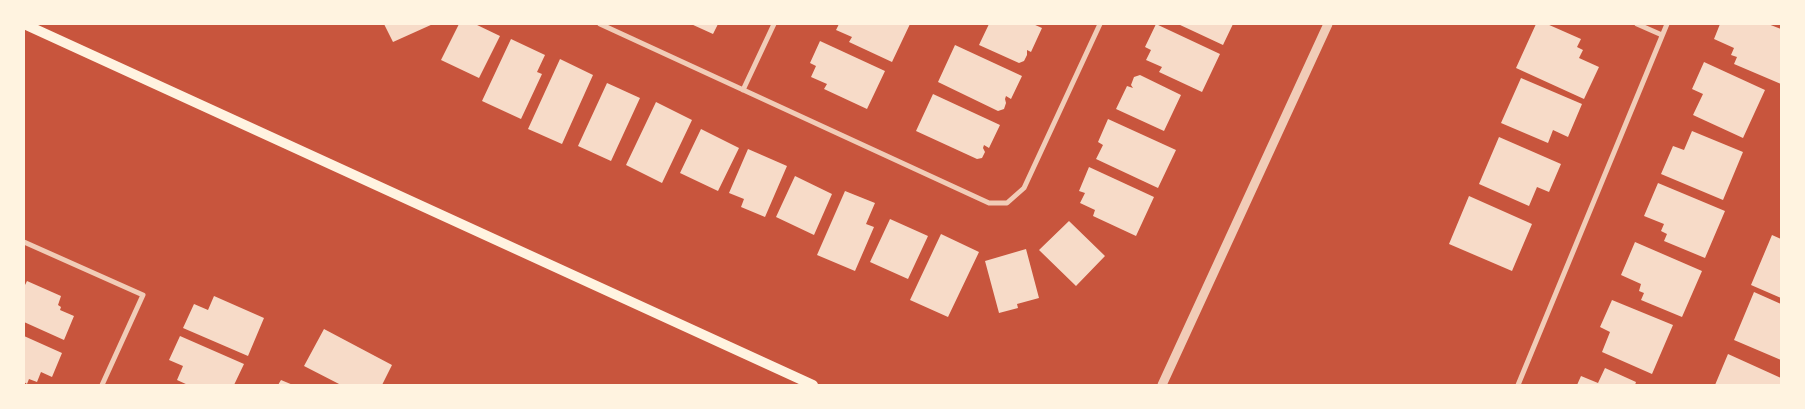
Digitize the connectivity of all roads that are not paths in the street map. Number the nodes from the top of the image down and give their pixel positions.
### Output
1 (24, 24) edge
2 (600, 24) edge
3 (774, 24) edge
4 (1100, 24) edge
5 (1328, 24) edge
6 (1637, 24) edge
7 (1667, 24) edge
8 (1662, 35) junction
9 (743, 90) junction
10 (24, 242) edge
11 (102, 385) edge
12 (813, 385) edge
13 (1162, 385) edge
14 (1518, 385) edge

1 - 12 main road
2 - 9 street
3 - 9 street
4 - 9 street
5 - 13 street
6 - 8 street
7 - 8 street
8 - 14 street
10 - 11 street

